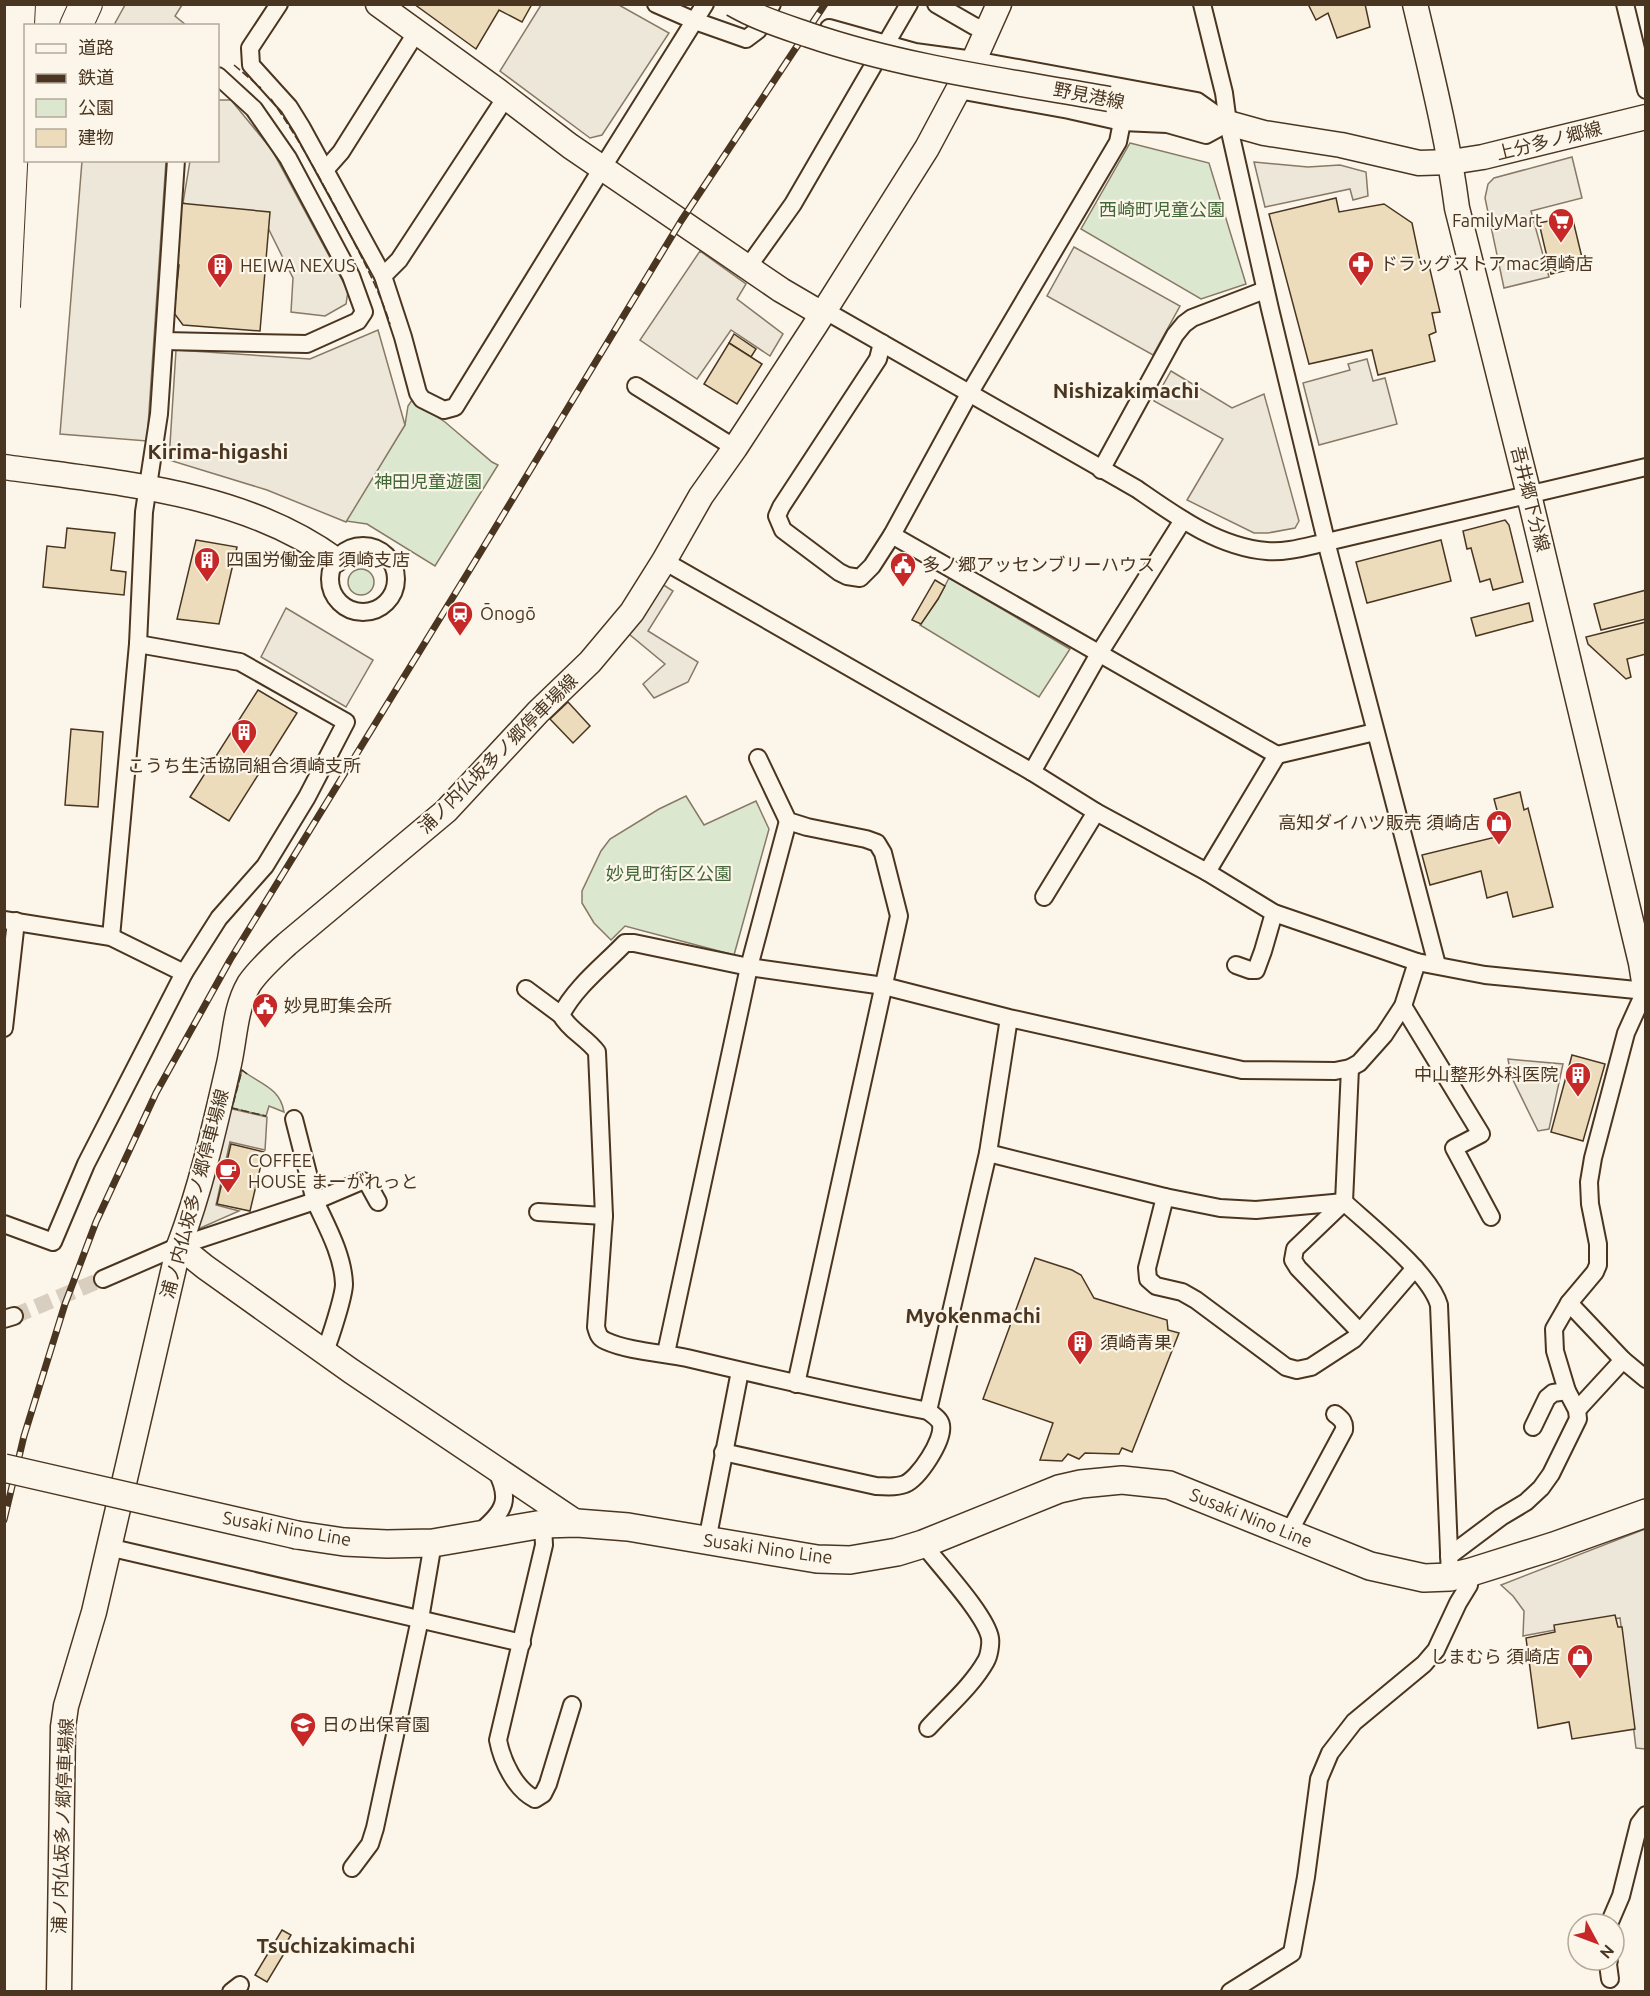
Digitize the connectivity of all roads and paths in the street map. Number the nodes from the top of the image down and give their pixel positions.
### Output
1 (19, 4) edge
2 (86, 4) edge
3 (279, 4) edge
4 (378, 4) edge
5 (656, 4) edge
6 (705, 4) edge
7 (733, 4) edge
8 (772, 4) edge
9 (909, 4) edge
10 (936, 4) edge
11 (999, 4) edge
12 (1202, 4) edge
13 (1415, 4) edge
14 (1625, 4) edge
15 (695, 21) junction
16 (77, 24) edge
17 (829, 28) dead end
18 (988, 30) junction
19 (416, 33) junction
20 (886, 45) junction
21 (974, 60) junction
22 (219, 76) edge
23 (958, 90) junction
24 (1646, 90) edge
25 (506, 97) junction
26 (1646, 117) edge
27 (24, 122) edge
28 (1122, 123) junction
29 (1228, 123) junction
30 (4, 157) edge
31 (176, 162) edge
32 (1451, 162) junction
33 (603, 167) junction
34 (326, 169) junction
35 (748, 267) junction
36 (383, 276) junction
37 (1265, 290) junction
38 (4, 307) edge
39 (823, 312) junction
40 (164, 341) junction
41 (882, 344) junction
42 (636, 386) dead end
43 (969, 394) junction
44 (735, 448) junction
45 (4, 466) edge
46 (1646, 467) edge
47 (1101, 470) junction
48 (148, 488) junction
49 (1529, 495) junction
50 (1183, 520) junction
51 (892, 535) junction
52 (1327, 542) junction
53 (336, 560) junction
54 (664, 561) junction
55 (138, 644) junction
56 (1100, 652) junction
57 (1375, 732) junction
58 (1277, 755) junction
59 (758, 758) dead end
60 (1032, 772) junction
61 (1096, 812) junction
62 (788, 821) junction
63 (1207, 872) junction
64 (1044, 897) dead end
65 (1274, 913) junction
66 (10, 921) edge
67 (111, 937) junction
68 (1417, 962) junction
69 (1236, 965) dead end
70 (1437, 965) junction
71 (750, 968) junction
72 (184, 973) junction
73 (884, 986) junction
74 (526, 989) dead end
75 (1645, 992) edge
76 (1403, 1006) junction
77 (561, 1015) junction
78 (1010, 1018) junction
79 (4, 1028) edge
80 (1350, 1068) junction
81 (294, 1119) dead end
82 (988, 1153) junction
83 (1165, 1197) junction
84 (315, 1201) junction
85 (378, 1202) dead end
86 (1344, 1202) junction
87 (538, 1212) dead end
88 (604, 1216) junction
89 (1491, 1216) dead end
90 (4, 1224) edge
91 (179, 1246) junction
92 (1415, 1268) junction
93 (103, 1280) tunnel mouth
94 (1569, 1303) junction
95 (1360, 1332) junction
96 (325, 1351) junction
97 (666, 1353) junction
98 (1623, 1360) junction
99 (740, 1371) junction
100 (1646, 1379) edge
101 (796, 1384) junction
102 (1567, 1391) junction
103 (1577, 1410) junction
104 (928, 1412) junction
105 (1335, 1414) dead end
106 (1533, 1427) dead end
107 (723, 1452) junction
108 (4, 1468) edge
109 (495, 1469) junction
110 (1646, 1513) edge
111 (577, 1523) junction
112 (543, 1524) junction
113 (1288, 1534) junction
114 (475, 1536) junction
115 (707, 1541) junction
116 (433, 1543) junction
117 (923, 1544) junction
118 (108, 1547) junction
119 (1457, 1568) junction
120 (420, 1619) junction
121 (522, 1643) junction
122 (572, 1705) dead end
123 (928, 1728) dead end
124 (1646, 1815) edge
125 (352, 1868) dead end
126 (1614, 1912) edge
127 (1609, 1972) edge
128 (1610, 1979) dead end
129 (58, 1992) edge
130 (1230, 1992) edge

1 - 38 highway, bridge
2 - 16 highway
3 - 34 street
4 - 19 main road
5 - 15 street
6 - 15 street
7 - 29 main road, 野見港線, bridge
8 - 15 street
9 - 20 street
10 - 18 street
11 - 18 main road, 浦ノ内仏坂多ノ郷停車場線
12 - 29 street
13 - 32 main road, 吾井郷下分線
14 - 24 street
15 - 33 street
17 - 20 street
18 - 21 main road, 浦ノ内仏坂多ノ郷停車場線
19 - 25 main road
19 - 34 street
20 - 21 street
20 - 35 street
21 - 23 main road, 浦ノ内仏坂多ノ郷停車場線
21 - 29 street
22 - 40 street
23 - 28 street
23 - 39 main road, 浦ノ内仏坂多ノ郷停車場線
25 - 33 main road
25 - 36 street
26 - 32 main road, 上分多ノ郷線
27 - 30 highway
28 - 29 street
28 - 43 street
29 - 32 main road, 野見港線
29 - 37 street
31 - 40 street
32 - 49 main road, 吾井郷下分線
33 - 35 main road
33 - 36 street
34 - 36 street
35 - 39 main road
37 - 47 street
37 - 52 street
39 - 41 street
39 - 44 main road, 浦ノ内仏坂多ノ郷停車場線
40 - 48 street
41 - 43 street
41 - 51 street
42 - 44 street
43 - 47 street
43 - 51 street
44 - 54 main road, 浦ノ内仏坂多ノ郷停車場線
45 - 48 main road
46 - 49 street
47 - 50 street
48 - 53 main road
48 - 55 street
49 - 52 street
49 - 75 main road, 吾井郷下分線
50 - 52 street
50 - 56 street
51 - 56 street
52 - 57 street
53 - 53 street
54 - 60 street
54 - 91 main road, 浦ノ内仏坂多ノ郷停車場線
55 - 67 street
55 - 72 street
56 - 58 street
56 - 60 street
57 - 58 street
57 - 70 street
58 - 63 street
59 - 62 street
60 - 61 street
61 - 63 street
61 - 64 street
62 - 71 street
62 - 73 street
63 - 65 street
65 - 68 street
65 - 69 street
66 - 67 street
66 - 79 street
67 - 72 street
68 - 70 street
68 - 76 street
70 - 75 street
71 - 73 street
71 - 77 street
71 - 97 street
72 - 90 street
73 - 78 street
73 - 101 street
74 - 77 street
75 - 94 street
76 - 80 street
76 - 89 street
77 - 88 street
78 - 80 street
78 - 82 street
80 - 86 street
81 - 84 street
82 - 83 street
82 - 104 street
83 - 86 street
83 - 95 street
84 - 85 street
84 - 91 street
84 - 96 street
86 - 92 street
86 - 95 street
87 - 88 street
88 - 97 street
91 - 93 street
91 - 96 main road
91 - 118 main road, 浦ノ内仏坂多ノ郷停車場線
92 - 95 street
92 - 119 street
94 - 98 street
94 - 102 street
96 - 109 main road
97 - 99 street
98 - 100 street
98 - 103 street
99 - 101 street
99 - 107 street
101 - 104 street
102 - 103 street
102 - 106 street
103 - 119 street
104 - 107 street
105 - 113 street
107 - 115 street
108 - 116 main road, Susaki Nino Line, bridge
109 - 111 main road
109 - 114 street
110 - 119 main road, Susaki Nino Line
111 - 112 main road, Susaki Nino Line
111 - 115 main road, Susaki Nino Line
112 - 114 main road, Susaki Nino Line
112 - 121 street
113 - 117 main road, Susaki Nino Line
113 - 119 main road, Susaki Nino Line
114 - 116 main road, Susaki Nino Line
115 - 117 main road, Susaki Nino Line
116 - 120 street
117 - 123 street
118 - 120 street
118 - 129 main road, 浦ノ内仏坂多ノ郷停車場線
119 - 130 street
120 - 121 street
120 - 125 street
121 - 122 street
124 - 126 street
127 - 128 street

